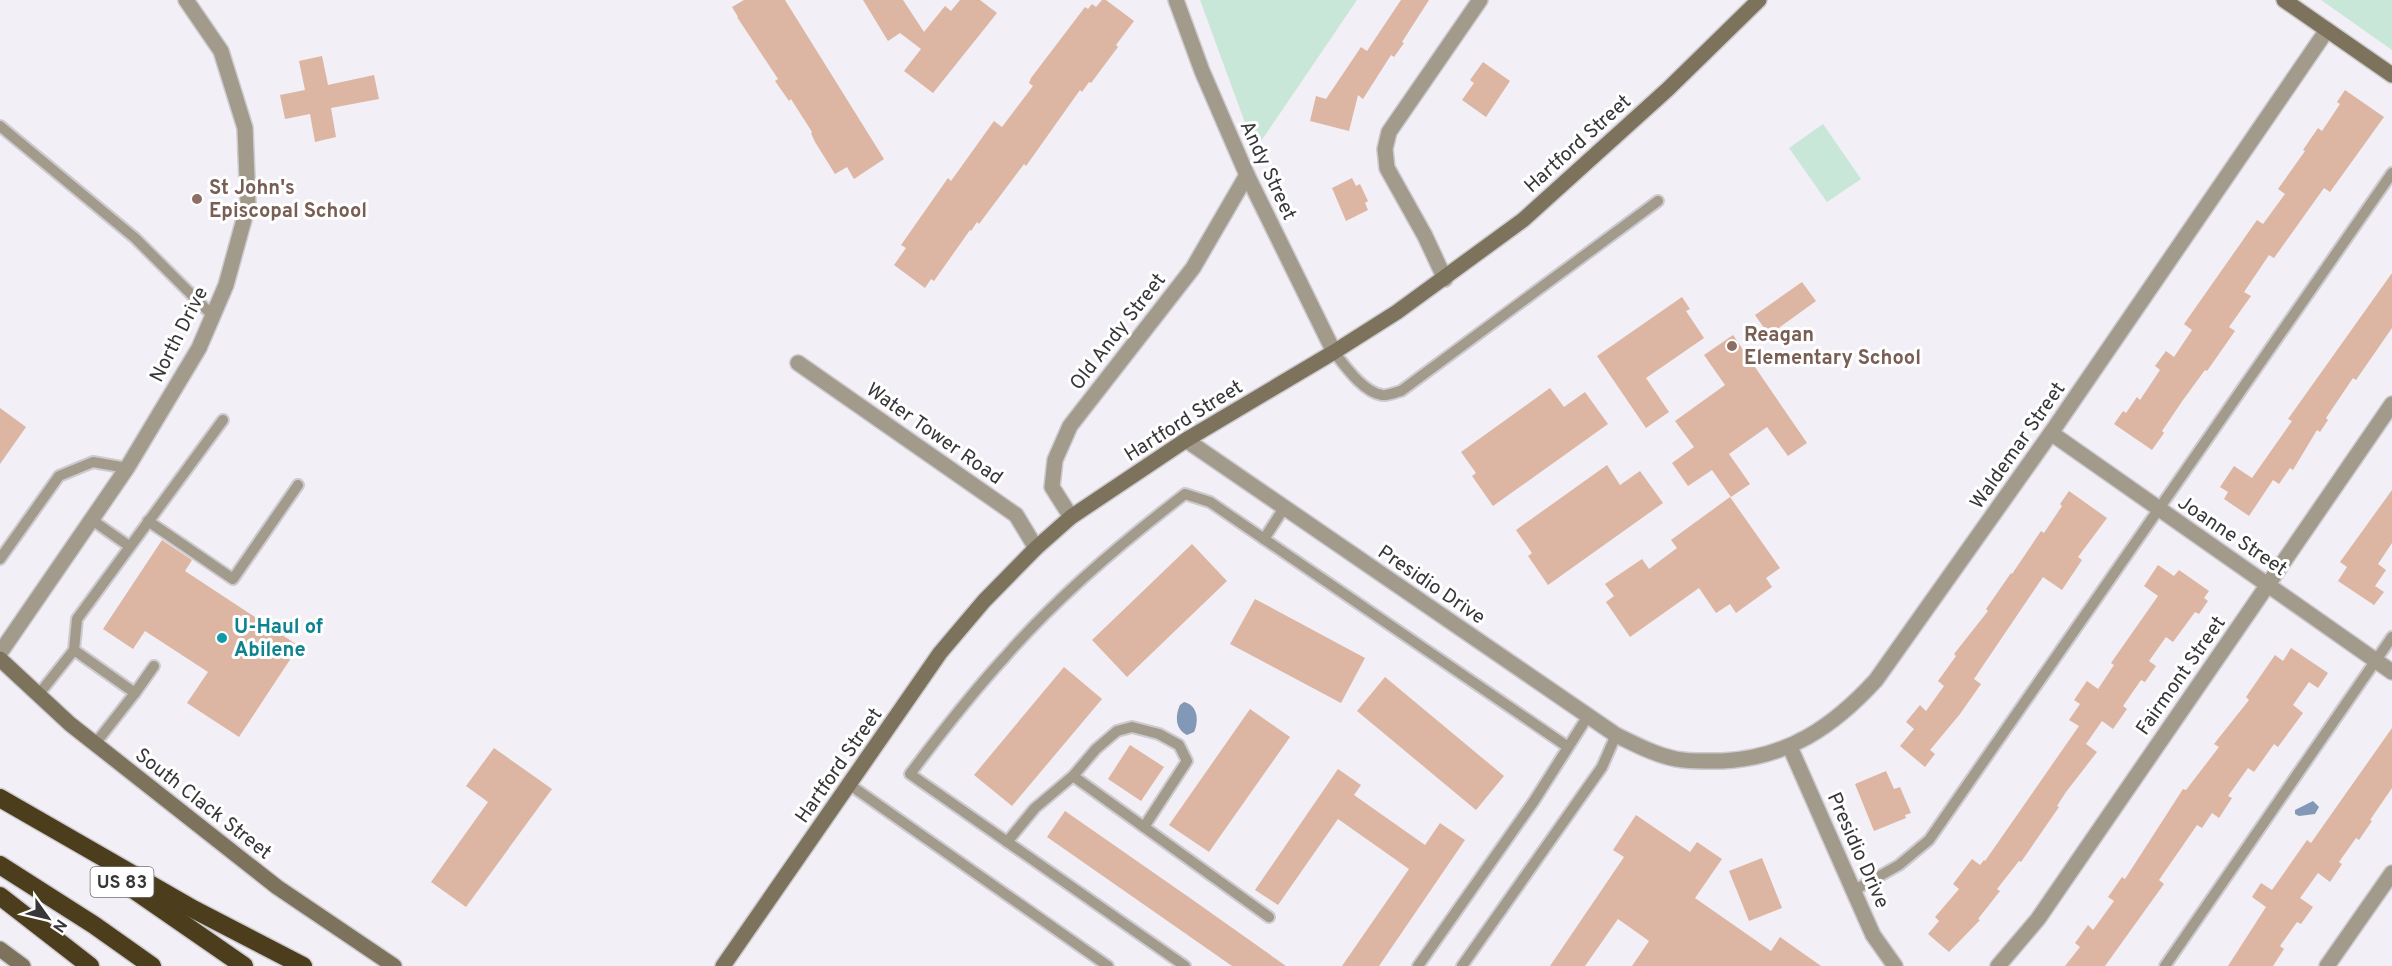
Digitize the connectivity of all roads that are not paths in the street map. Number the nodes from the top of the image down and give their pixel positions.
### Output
1 (186, 0) edge
2 (1176, 0) edge
3 (1480, 0) edge
4 (1759, 0) edge
5 (2284, 0) edge
6 (2327, 30) junction
7 (2392, 75) edge
8 (0, 126) edge
9 (2392, 173) edge
10 (1247, 176) junction
11 (1658, 201) dead end
12 (1445, 279) junction
13 (213, 316) junction
14 (1334, 352) junction
15 (798, 363) dead end
16 (2392, 405) edge
17 (224, 420) dead end
18 (2051, 433) junction
19 (1186, 440) junction
20 (127, 468) junction
21 (298, 485) dead end
22 (1284, 508) junction
23 (2159, 510) junction
24 (1071, 517) junction
25 (92, 520) junction
26 (148, 521) junction
27 (1264, 538) junction
28 (129, 546) junction
29 (1036, 548) junction
30 (0, 559) edge
31 (2269, 585) junction
32 (2392, 637) edge
33 (74, 650) junction
34 (0, 653) edge
35 (0, 659) edge
36 (2376, 660) junction
37 (154, 666) dead end
38 (2392, 672) edge
39 (135, 693) junction
40 (39, 694) junction
41 (1588, 716) junction
42 (1616, 735) junction
43 (95, 744) junction
44 (1568, 747) junction
45 (1790, 747) junction
46 (1659, 753) joint
47 (1073, 776) junction
48 (850, 785) junction
49 (0, 799) edge
50 (1144, 827) junction
51 (1007, 842) junction
52 (0, 866) edge
53 (2392, 873) edge
54 (1853, 891) junction
55 (0, 896) edge
56 (1269, 917) dead end
57 (0, 949) edge
58 (23, 966) edge
59 (90, 966) edge
60 (152, 966) edge
61 (244, 966) edge
62 (303, 966) edge
63 (394, 966) edge
64 (723, 966) edge
65 (1108, 966) edge
66 (1185, 966) edge
67 (1418, 966) edge
68 (1462, 966) edge
69 (1895, 966) edge
70 (1998, 966) edge
71 (2165, 966) edge
72 (2327, 966) edge

1 - 13 street, North Drive
2 - 10 street, Andy Street
3 - 12 street
4 - 12 street, Hartford Street
5 - 6 street
6 - 7 street
6 - 18 street, Waldemar Street
8 - 13 lane
9 - 23 lane
10 - 14 street, Andy Street
10 - 24 street, Old Andy Street
11 - 14 lane
12 - 14 street, Hartford Street
13 - 20 street, North Drive
14 - 19 street, Hartford Street
15 - 29 street, Water Tower Road
16 - 31 street, Fairmont Street
17 - 26 lane
18 - 23 street, Joanne Street
18 - 45 street, Waldemar Street
19 - 22 street, Presidio Drive
19 - 24 street, Hartford Street
20 - 25 street, North Drive
20 - 30 lane
21 - 26 lane
22 - 27 lane
22 - 41 street, Presidio Drive
23 - 31 street, Joanne Street
23 - 54 lane
24 - 29 street, Hartford Street
25 - 28 lane
25 - 34 street, North Drive
26 - 28 lane
27 - 44 lane
27 - 51 lane
28 - 33 lane
29 - 48 street, Hartford Street
31 - 36 street, Joanne Street
31 - 70 street, Fairmont Street
32 - 36 lane
33 - 39 lane
33 - 40 lane
35 - 40 street, South Clack Street
36 - 38 street, Joanne Street
36 - 71 lane
37 - 39 lane
39 - 43 lane
40 - 43 street, South Clack Street
41 - 42 street, Presidio Drive
41 - 44 lane
42 - 46 street, Presidio Drive
42 - 68 lane
43 - 63 street, South Clack Street
44 - 67 lane
45 - 46 street, Waldemar Street
45 - 54 street, Presidio Drive
47 - 50 lane
47 - 50 lane
47 - 51 lane
48 - 64 street, Hartford Street
48 - 65 lane
49 - 61 highway, US 83
49 - 62 highway
50 - 56 lane
51 - 66 lane
52 - 60 highway, US 83
53 - 72 street
54 - 69 street, Presidio Drive
55 - 59 highway
57 - 58 street

